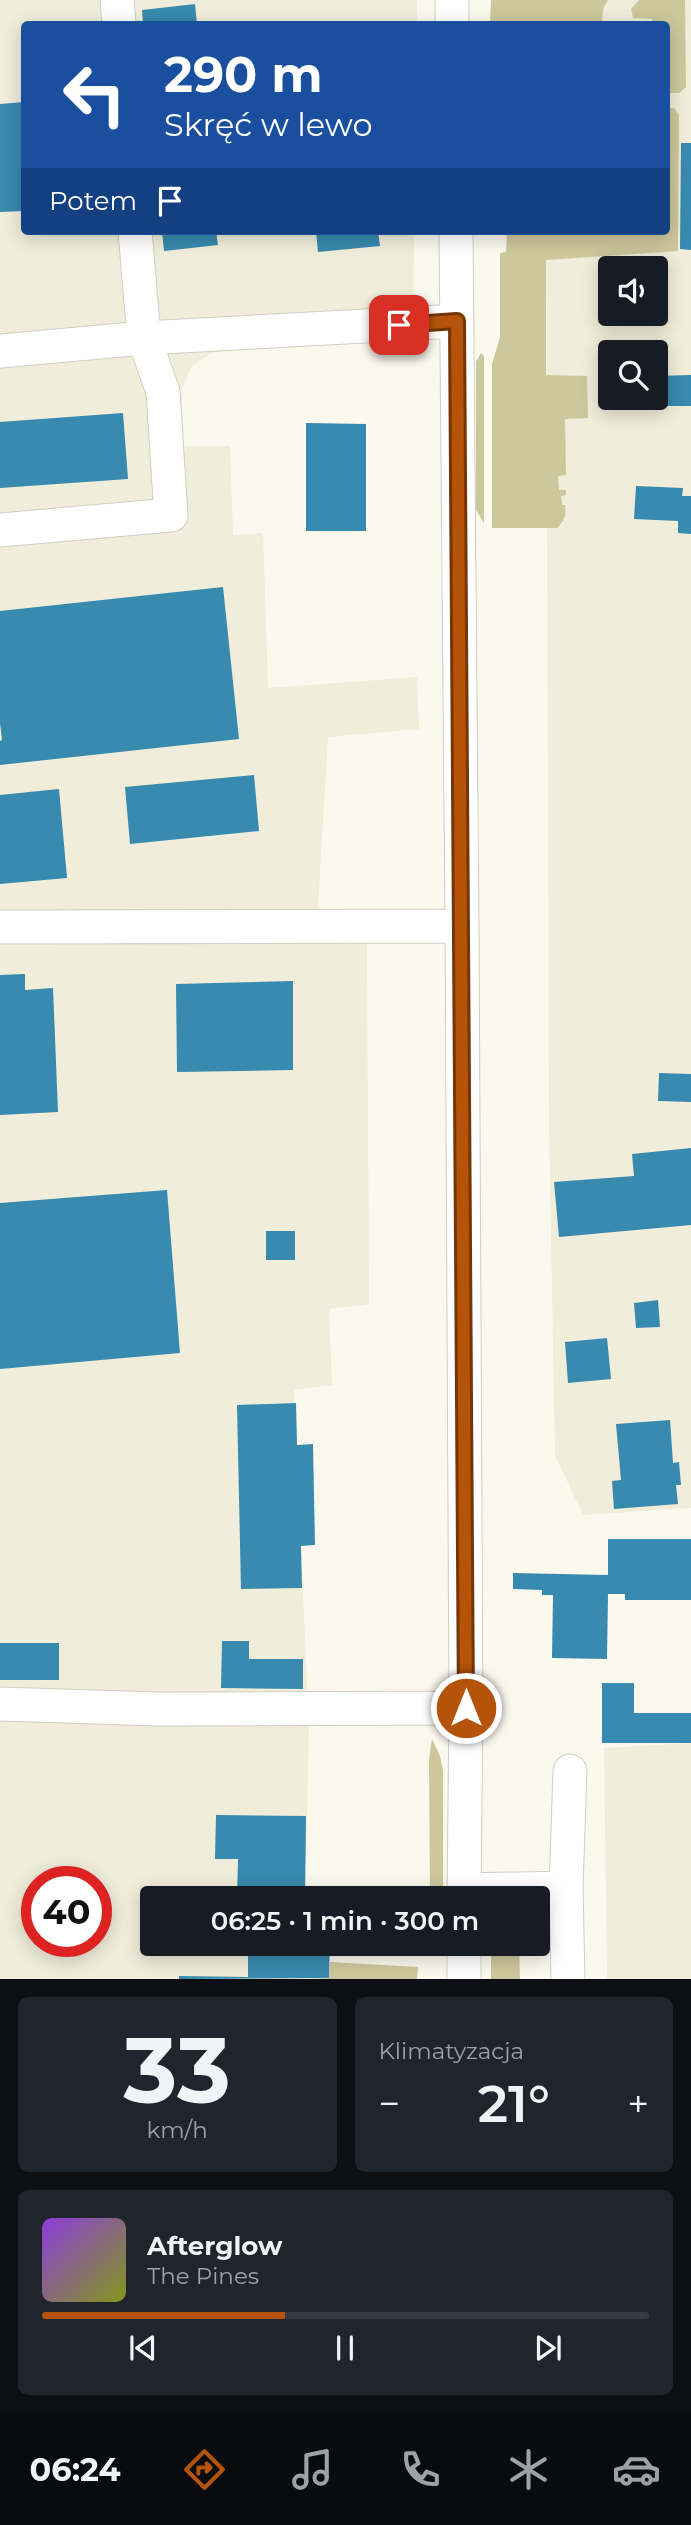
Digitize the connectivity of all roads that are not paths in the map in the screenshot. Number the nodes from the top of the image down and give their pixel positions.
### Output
1 (117, 0) edge
2 (452, 0) edge
3 (119, 21) edge
4 (452, 21) edge
5 (135, 235) edge
6 (456, 235) edge
7 (457, 321) junction
8 (144, 338) junction
9 (0, 351) edge
10 (0, 530) edge
11 (462, 926) junction
12 (0, 927) edge
13 (0, 1704) edge
14 (466, 1708) junction
15 (570, 1771) dead end
16 (464, 1886) edge
17 (566, 1888) junction
18 (550, 1889) edge
19 (464, 1956) edge
20 (464, 1979) edge
21 (568, 1979) edge

1 - 3 street
2 - 4 street
5 - 8 street
6 - 7 street
7 - 8 street
7 - 11 street
8 - 9 street
8 - 10 street
11 - 12 street
11 - 14 street
13 - 14 street
14 - 16 street
15 - 17 street
17 - 18 street
17 - 21 street
19 - 20 street

